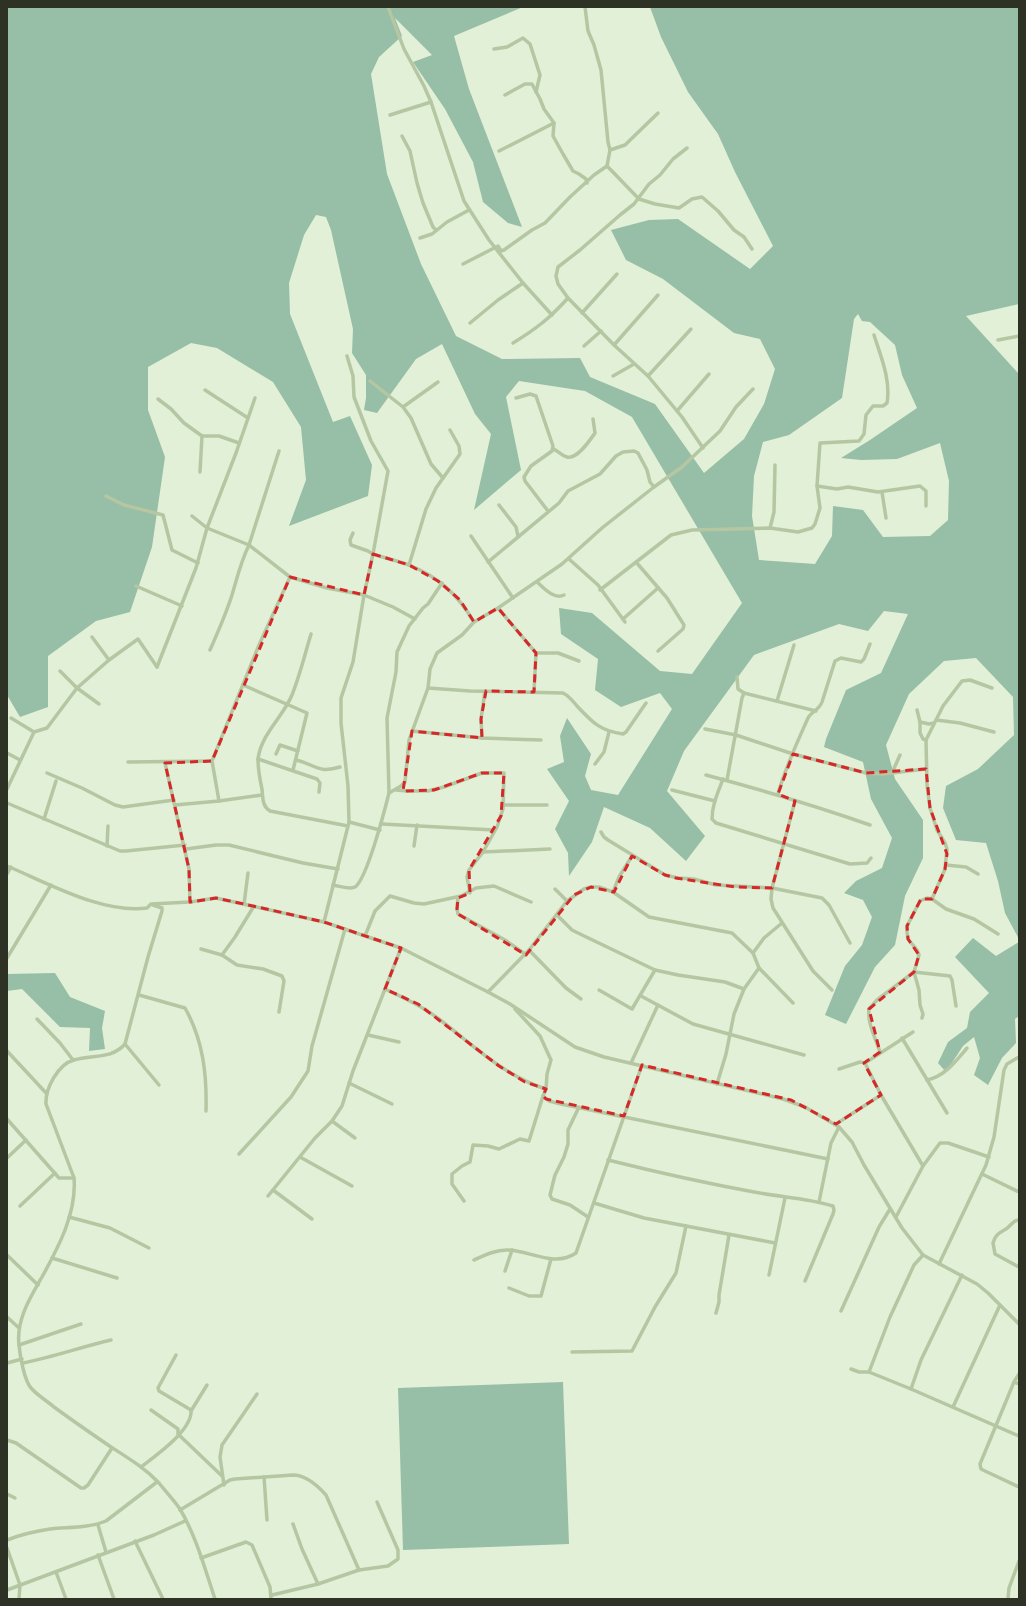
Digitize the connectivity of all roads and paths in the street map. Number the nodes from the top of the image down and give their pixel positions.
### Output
1 (388, 7) edge
2 (585, 7) edge
3 (494, 49) dead end
4 (536, 92) junction
5 (505, 95) dead end
6 (431, 102) junction
7 (658, 113) dead end
8 (390, 115) dead end
9 (554, 123) junction
10 (402, 136) dead end
11 (687, 148) dead end
12 (610, 150) junction
13 (499, 151) dead end
14 (607, 166) junction
15 (587, 181) junction
16 (639, 199) junction
17 (470, 210) junction
18 (436, 230) junction
19 (420, 238) dead end
20 (495, 247) junction
21 (752, 249) dead end
22 (463, 264) dead end
23 (617, 274) dead end
24 (523, 283) junction
25 (658, 295) dead end
26 (568, 298) junction
27 (582, 313) junction
28 (552, 315) junction
29 (470, 323) dead end
30 (691, 329) dead end
31 (601, 331) junction
32 (874, 335) dead end
33 (1019, 336) edge
34 (998, 340) dead end
35 (513, 343) dead end
36 (614, 345) junction
37 (584, 346) dead end
38 (347, 356) dead end
39 (634, 364) junction
40 (709, 374) dead end
41 (613, 376) dead end
42 (648, 376) junction
43 (370, 381) dead end
44 (438, 382) dead end
45 (753, 389) dead end
46 (205, 390) dead end
47 (255, 398) dead end
48 (516, 398) dead end
49 (158, 399) dead end
50 (403, 407) junction
51 (677, 411) junction
52 (248, 418) junction
53 (593, 419) dead end
54 (450, 430) dead end
55 (202, 436) junction
56 (239, 443) junction
57 (703, 448) junction
58 (553, 449) junction
59 (279, 451) dead end
60 (775, 465) dead end
61 (200, 472) dead end
62 (443, 478) junction
63 (817, 486) junction
64 (654, 487) junction
65 (882, 492) junction
66 (106, 496) dead end
67 (499, 505) dead end
68 (926, 506) dead end
69 (548, 510) junction
70 (192, 516) dead end
71 (886, 518) dead end
72 (207, 528) junction
73 (770, 528) junction
74 (353, 533) dead end
75 (471, 536) dead end
76 (518, 536) junction
77 (249, 545) junction
78 (373, 554) junction
79 (569, 558) junction
80 (488, 562) junction
81 (636, 562) junction
82 (198, 563) junction
83 (409, 565) junction
84 (290, 577) junction
85 (537, 582) junction
86 (442, 583) junction
87 (136, 586) dead end
88 (658, 588) junction
89 (600, 590) junction
90 (364, 594) junction
91 (564, 595) dead end
92 (513, 598) junction
93 (182, 606) junction
94 (498, 608) junction
95 (415, 619) junction
96 (474, 622) junction
97 (311, 634) dead end
98 (92, 637) dead end
99 (870, 644) dead end
100 (794, 645) dead end
101 (210, 650) dead end
102 (658, 651) dead end
103 (536, 652) junction
104 (109, 660) junction
105 (578, 660) dead end
106 (60, 671) dead end
107 (737, 677) dead end
108 (243, 686) junction
109 (77, 688) junction
110 (428, 688) junction
111 (992, 688) dead end
112 (485, 691) junction
113 (534, 692) junction
114 (744, 694) junction
115 (777, 700) junction
116 (646, 703) dead end
117 (99, 704) dead end
118 (288, 705) junction
119 (917, 710) dead end
120 (816, 711) junction
121 (11, 718) dead end
122 (935, 721) junction
123 (920, 722) junction
124 (930, 726) junction
125 (705, 729) dead end
126 (412, 731) junction
127 (34, 732) junction
128 (609, 732) junction
129 (994, 732) dead end
130 (736, 735) junction
131 (482, 738) junction
132 (540, 740) dead end
133 (926, 740) junction
134 (298, 751) junction
135 (7, 753) edge
136 (276, 754) dead end
137 (793, 754) junction
138 (900, 755) dead end
139 (258, 759) junction
140 (20, 760) junction
141 (296, 760) junction
142 (212, 761) junction
143 (128, 762) dead end
144 (165, 763) junction
145 (595, 764) dead end
146 (340, 767) dead end
147 (926, 769) junction
148 (293, 770) junction
149 (47, 773) dead end
150 (892, 773) junction
151 (706, 775) dead end
152 (725, 780) junction
153 (56, 781) dead end
154 (7, 789) edge
155 (396, 790) junction
156 (672, 790) dead end
157 (319, 792) dead end
158 (389, 793) junction
159 (778, 794) junction
160 (262, 795) junction
161 (219, 801) junction
162 (714, 801) junction
163 (796, 801) junction
164 (7, 803) edge
165 (175, 803) junction
166 (547, 804) dead end
167 (504, 806) junction
168 (44, 819) junction
169 (349, 824) junction
170 (382, 824) junction
171 (417, 825) junction
172 (870, 825) dead end
173 (108, 826) dead end
174 (380, 830) junction
175 (494, 830) junction
176 (601, 832) dead end
177 (784, 844) junction
178 (107, 846) junction
179 (414, 846) dead end
180 (185, 847) junction
181 (550, 848) dead end
182 (483, 852) junction
183 (632, 856) junction
184 (871, 858) dead end
185 (946, 865) junction
186 (9, 867) edge
187 (338, 869) junction
188 (248, 873) dead end
189 (7, 874) edge
190 (978, 874) dead end
191 (51, 885) junction
192 (333, 885) junction
193 (772, 888) junction
194 (555, 889) dead end
195 (613, 892) junction
196 (470, 893) junction
197 (458, 897) junction
198 (932, 899) junction
199 (567, 901) junction
200 (190, 902) junction
201 (531, 902) dead end
202 (150, 904) junction
203 (244, 904) junction
204 (254, 906) junction
205 (557, 915) junction
206 (324, 922) junction
207 (782, 923) junction
208 (345, 929) junction
209 (998, 934) dead end
210 (366, 936) junction
211 (850, 943) dead end
212 (401, 948) junction
213 (201, 949) dead end
214 (529, 950) junction
215 (753, 953) junction
216 (525, 954) junction
217 (222, 955) junction
218 (7, 958) edge
219 (759, 968) junction
220 (655, 970) junction
221 (914, 972) junction
222 (385, 989) junction
223 (744, 989) junction
224 (600, 990) dead end
225 (832, 990) dead end
226 (488, 992) junction
227 (138, 995) junction
228 (641, 996) junction
229 (581, 999) dead end
230 (793, 1003) dead end
231 (510, 1004) junction
232 (658, 1005) junction
233 (956, 1006) dead end
234 (279, 1012) dead end
235 (922, 1018) dead end
236 (37, 1019) dead end
237 (913, 1032) dead end
238 (368, 1035) junction
239 (730, 1035) junction
240 (902, 1038) junction
241 (399, 1042) dead end
242 (125, 1044) junction
243 (967, 1048) dead end
244 (7, 1051) edge
245 (880, 1052) junction
246 (804, 1055) dead end
247 (1019, 1056) edge
248 (73, 1060) junction
249 (631, 1063) junction
250 (865, 1063) junction
251 (642, 1065) junction
252 (839, 1070) dead end
253 (927, 1080) junction
254 (349, 1083) junction
255 (717, 1084) junction
256 (159, 1085) dead end
257 (546, 1089) junction
258 (47, 1094) junction
259 (881, 1095) junction
260 (542, 1096) junction
261 (392, 1104) dead end
262 (579, 1107) junction
263 (206, 1111) dead end
264 (947, 1113) dead end
265 (624, 1116) junction
266 (7, 1119) edge
267 (332, 1121) junction
268 (837, 1126) junction
269 (355, 1138) dead end
270 (26, 1140) junction
271 (240, 1154) dead end
272 (300, 1157) junction
273 (989, 1157) junction
274 (7, 1158) edge
275 (828, 1159) junction
276 (608, 1160) junction
277 (923, 1166) junction
278 (55, 1173) junction
279 (982, 1174) junction
280 (74, 1178) junction
281 (352, 1186) dead end
282 (273, 1190) junction
283 (1019, 1192) edge
284 (268, 1196) dead end
285 (785, 1198) junction
286 (464, 1201) dead end
287 (819, 1202) junction
288 (594, 1203) junction
289 (20, 1206) dead end
290 (890, 1209) junction
291 (69, 1217) junction
292 (588, 1217) junction
293 (896, 1217) junction
294 (312, 1219) dead end
295 (1019, 1220) edge
296 (686, 1226) junction
297 (729, 1235) junction
298 (776, 1243) junction
299 (149, 1248) dead end
300 (512, 1250) junction
301 (7, 1255) edge
302 (923, 1255) junction
303 (52, 1258) junction
304 (551, 1259) junction
305 (474, 1260) dead end
306 (939, 1264) junction
307 (1019, 1267) edge
308 (505, 1271) dead end
309 (769, 1275) dead end
310 (962, 1275) junction
311 (117, 1278) dead end
312 (805, 1281) dead end
313 (38, 1285) junction
314 (509, 1288) dead end
315 (1000, 1305) junction
316 (841, 1311) dead end
317 (716, 1312) dead end
318 (7, 1317) edge
319 (81, 1324) dead end
320 (1019, 1324) edge
321 (19, 1328) junction
322 (112, 1340) dead end
323 (19, 1345) junction
324 (572, 1352) dead end
325 (176, 1355) dead end
326 (22, 1361) junction
327 (7, 1363) edge
328 (851, 1369) dead end
329 (869, 1372) junction
330 (1019, 1374) edge
331 (1014, 1382) junction
332 (1019, 1384) edge
333 (207, 1385) dead end
334 (912, 1389) junction
335 (257, 1394) dead end
336 (953, 1407) junction
337 (151, 1410) dead end
338 (191, 1411) junction
339 (996, 1426) junction
340 (178, 1434) junction
341 (1019, 1436) edge
342 (7, 1440) edge
343 (112, 1448) junction
344 (140, 1467) junction
345 (222, 1476) junction
346 (264, 1477) junction
347 (157, 1482) junction
348 (224, 1485) junction
349 (1019, 1487) edge
350 (7, 1494) edge
351 (15, 1498) dead end
352 (376, 1502) dead end
353 (180, 1510) junction
354 (267, 1520) dead end
355 (185, 1521) junction
356 (293, 1524) dead end
357 (98, 1525) junction
358 (7, 1540) edge
359 (135, 1541) junction
360 (7, 1548) edge
361 (106, 1552) junction
362 (98, 1555) junction
363 (201, 1558) junction
364 (1019, 1561) edge
365 (359, 1570) junction
366 (56, 1572) junction
367 (318, 1584) junction
368 (20, 1585) junction
369 (7, 1590) edge
370 (272, 1597) edge
371 (19, 1599) edge
372 (66, 1599) edge
373 (114, 1599) edge
374 (163, 1599) edge
375 (215, 1599) edge
376 (1008, 1599) edge

1 - 6 street
2 - 12 street
3 - 4 street
4 - 5 street
4 - 9 street
6 - 8 street
6 - 17 street
7 - 12 street
9 - 13 street
9 - 15 street
10 - 18 street
11 - 16 street
12 - 14 street
14 - 15 street
14 - 16 street
15 - 20 street
16 - 21 street
16 - 26 street
17 - 18 street
17 - 20 street
18 - 19 street
20 - 22 street
20 - 24 street
23 - 27 street
24 - 28 street
24 - 29 street
25 - 36 street
26 - 27 street
26 - 28 street
27 - 31 street
28 - 35 street
30 - 42 street
31 - 36 street
31 - 37 street
32 - 63 street
33 - 34 street
36 - 39 street
38 - 78 street
39 - 41 street
39 - 42 street
40 - 51 street
42 - 51 street
43 - 50 street
44 - 50 street
45 - 57 street
46 - 52 street
47 - 52 street
48 - 58 street
49 - 55 street
50 - 62 street
51 - 57 street
52 - 56 street
53 - 58 street
54 - 62 street
55 - 56 street
55 - 61 street
56 - 72 street
57 - 64 street
58 - 69 street
59 - 77 street
60 - 73 street
62 - 83 street
63 - 65 street
63 - 73 street
64 - 69 street
64 - 79 street
65 - 68 street
65 - 71 street
66 - 82 street
67 - 76 street
69 - 76 street
70 - 72 street
72 - 77 street
72 - 82 street
73 - 81 street
74 - 78 street
75 - 80 street
76 - 80 street
77 - 84 street
77 - 101 street
78 - 83 street
78 - 90 street
79 - 85 street
79 - 89 street
80 - 92 street
81 - 88 street
81 - 89 street
82 - 93 street
83 - 86 street
84 - 90 street
84 - 108 street
85 - 91 street
85 - 92 street
86 - 95 street
86 - 96 street
87 - 93 street
88 - 89 street
88 - 102 street
90 - 95 street
90 - 169 street
92 - 94 street
93 - 104 street
94 - 96 street
94 - 103 street
95 - 158 street
96 - 110 street
97 - 118 street
98 - 104 street
99 - 120 street
100 - 115 street
103 - 105 street
103 - 113 street
104 - 109 street
106 - 109 street
107 - 114 street
108 - 118 street
108 - 142 street
109 - 117 street
109 - 127 street
110 - 112 street
110 - 126 street
111 - 122 street
112 - 113 street
112 - 131 street
113 - 128 street
114 - 115 street
114 - 130 street
115 - 120 street
116 - 128 street
118 - 134 street
118 - 139 street
119 - 123 street
120 - 137 street
121 - 127 street
122 - 124 street
122 - 129 street
123 - 124 street
123 - 133 street
124 - 133 street
125 - 130 street
126 - 131 street
126 - 155 street
127 - 140 street
128 - 145 street
130 - 137 street
130 - 152 street
131 - 132 street
133 - 147 street
134 - 136 street
134 - 141 street
135 - 140 street
137 - 150 street
137 - 159 street
138 - 150 street
139 - 148 street
139 - 160 street
140 - 154 street
141 - 146 street
141 - 148 street
142 - 144 street
142 - 161 street
143 - 144 street
144 - 165 street
147 - 150 street
147 - 185 street
148 - 157 street
149 - 165 street
151 - 152 street
152 - 159 street
152 - 162 street
153 - 168 street
155 - 158 street
155 - 167 street
156 - 162 street
158 - 170 street
159 - 163 street
160 - 161 street
160 - 169 street
161 - 165 street
162 - 177 street
163 - 172 street
163 - 177 street
164 - 168 street
165 - 180 street
166 - 167 street
167 - 175 street
168 - 178 street
169 - 174 street
169 - 187 street
170 - 171 street
170 - 174 street
171 - 175 street
171 - 179 street
173 - 178 street
174 - 192 street
175 - 182 street
176 - 183 street
177 - 184 street
177 - 193 street
178 - 180 street
180 - 187 street
180 - 200 street
181 - 182 street
182 - 196 street
183 - 193 street
183 - 195 street
185 - 190 street
185 - 198 street
186 - 189 street
186 - 191 street
187 - 192 street
188 - 203 street
191 - 202 street
191 - 218 street
192 - 206 street
193 - 207 street
193 - 211 street
194 - 199 street
195 - 199 street
195 - 215 street
196 - 197 street
196 - 201 street
197 - 210 street
197 - 216 street
198 - 209 street
198 - 221 street
199 - 205 street
200 - 202 street
200 - 203 street
202 - 227 street
203 - 204 street
204 - 206 street
204 - 217 street
205 - 214 street
205 - 220 street
206 - 208 street
207 - 215 street
207 - 225 street
208 - 210 street
208 - 271 street
210 - 212 street
212 - 222 street
212 - 226 street
213 - 217 street
214 - 216 street
214 - 229 street
215 - 219 street
216 - 226 street
217 - 234 street
219 - 223 street
219 - 230 street
220 - 223 street
220 - 228 street
221 - 233 street
221 - 235 street
221 - 245 street
222 - 238 street
222 - 257 street
223 - 239 street
224 - 228 street
226 - 231 street
227 - 242 street
227 - 263 street
228 - 232 street
231 - 249 street
231 - 257 street
232 - 239 street
232 - 249 street
236 - 248 street
237 - 240 street
238 - 241 street
238 - 254 street
239 - 246 street
239 - 255 street
240 - 245 street
240 - 253 street
242 - 248 street
242 - 256 street
243 - 253 street
244 - 258 street
245 - 250 street
247 - 273 street
248 - 258 street
249 - 251 street
250 - 252 street
250 - 259 street
251 - 255 street
251 - 265 street
253 - 264 street
254 - 261 street
254 - 267 street
255 - 268 street
257 - 260 street
258 - 280 street
259 - 268 street
259 - 277 street
260 - 262 street
260 - 286 street
262 - 265 street
262 - 292 street
265 - 275 street
265 - 276 street
266 - 270 street
267 - 269 street
267 - 272 street
268 - 275 street
268 - 290 street
270 - 274 street
270 - 278 street
272 - 281 street
272 - 282 street
273 - 277 street
273 - 279 street
275 - 287 street
276 - 285 street
276 - 288 street
277 - 293 street
278 - 280 street
278 - 289 street
279 - 283 street
279 - 306 street
280 - 291 street
282 - 284 street
282 - 294 street
285 - 287 street
285 - 298 street
287 - 312 street
288 - 292 street
288 - 296 street
290 - 293 street
290 - 316 street
291 - 299 street
291 - 303 street
292 - 304 street
293 - 302 street
295 - 307 street
296 - 297 street
296 - 324 street
297 - 298 street
297 - 317 street
298 - 309 street
300 - 304 street
300 - 305 street
300 - 308 street
301 - 313 street
302 - 306 street
302 - 329 street
303 - 311 street
303 - 313 street
304 - 314 street
306 - 310 street
310 - 315 street
310 - 334 street
313 - 321 street
315 - 320 street
315 - 336 street
318 - 321 street
319 - 323 street
321 - 323 street
322 - 326 street
323 - 326 street
325 - 338 street
326 - 327 street
326 - 343 street
328 - 329 street
329 - 334 street
330 - 331 street
331 - 332 street
331 - 339 street
333 - 338 street
334 - 336 street
335 - 345 street
336 - 339 street
337 - 340 street
338 - 340 street
339 - 341 street
339 - 349 street
340 - 344 street
340 - 345 street
342 - 343 street
343 - 344 street
344 - 347 street
345 - 348 street
346 - 348 street
346 - 354 street
346 - 365 street
347 - 353 street
347 - 357 street
348 - 353 street
350 - 351 street
352 - 365 street
353 - 355 street
355 - 359 street
355 - 363 street
356 - 367 street
357 - 358 street
357 - 361 street
359 - 361 street
359 - 374 street
360 - 368 street
361 - 362 street
362 - 366 street
362 - 373 street
363 - 370 street
363 - 375 street
364 - 376 street
365 - 367 street
366 - 368 street
366 - 372 street
367 - 370 street
368 - 369 street
368 - 371 street

